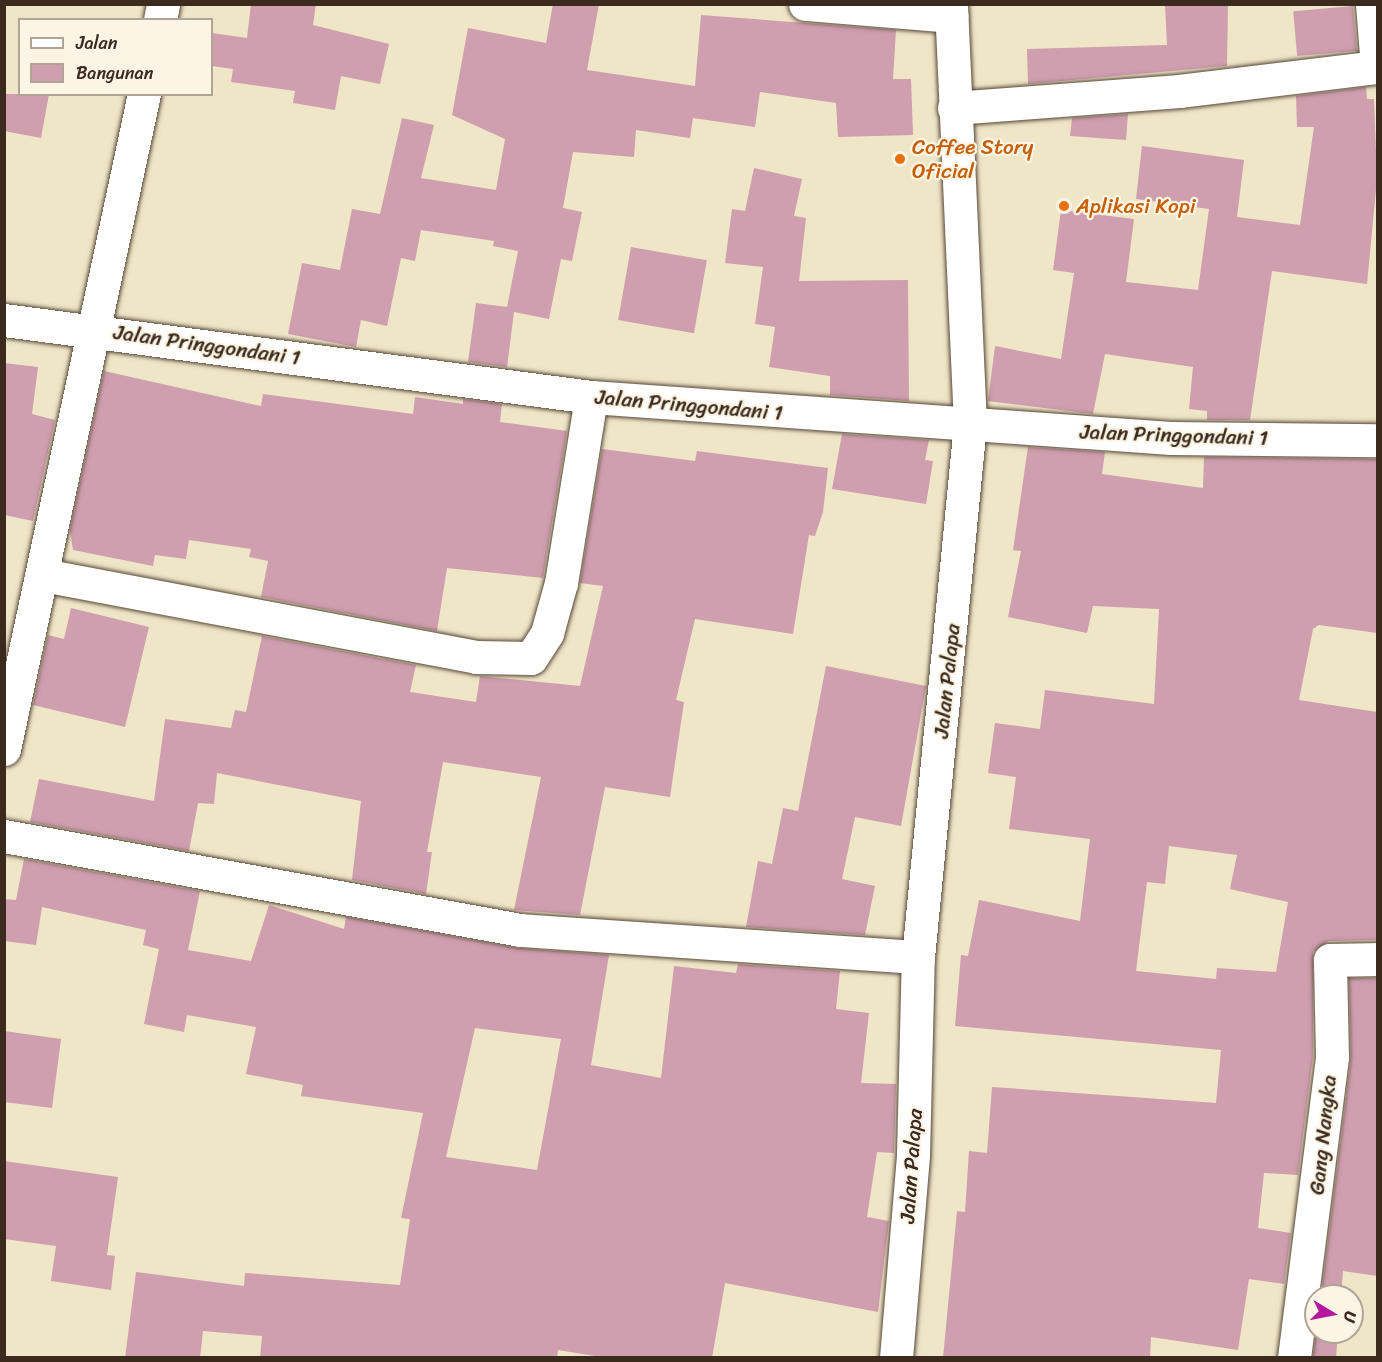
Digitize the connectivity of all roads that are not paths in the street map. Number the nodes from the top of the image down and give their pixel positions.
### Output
1 (805, 4) edge
2 (1372, 4) edge
3 (952, 10) edge
4 (1377, 67) edge
5 (144, 96) edge
6 (954, 108) junction
7 (4, 320) edge
8 (97, 330) junction
9 (591, 397) junction
10 (970, 424) junction
11 (1377, 440) edge
12 (43, 575) junction
13 (4, 749) edge
14 (4, 836) edge
15 (918, 957) junction
16 (1377, 959) edge
17 (896, 1358) edge
18 (1294, 1358) edge

1 - 3 street
2 - 4 street
3 - 6 street, Jalan Palapa
4 - 6 street
5 - 8 street
6 - 10 street, Jalan Palapa
7 - 8 street, Jalan Pringgondani 1
8 - 9 street, Jalan Pringgondani 1
8 - 12 street
9 - 10 street, Jalan Pringgondani 1
9 - 12 street
10 - 11 street, Jalan Pringgondani 1
10 - 15 street, Jalan Palapa
12 - 13 street
14 - 15 street
15 - 17 street, Jalan Palapa
16 - 18 street, Gang Nangka

